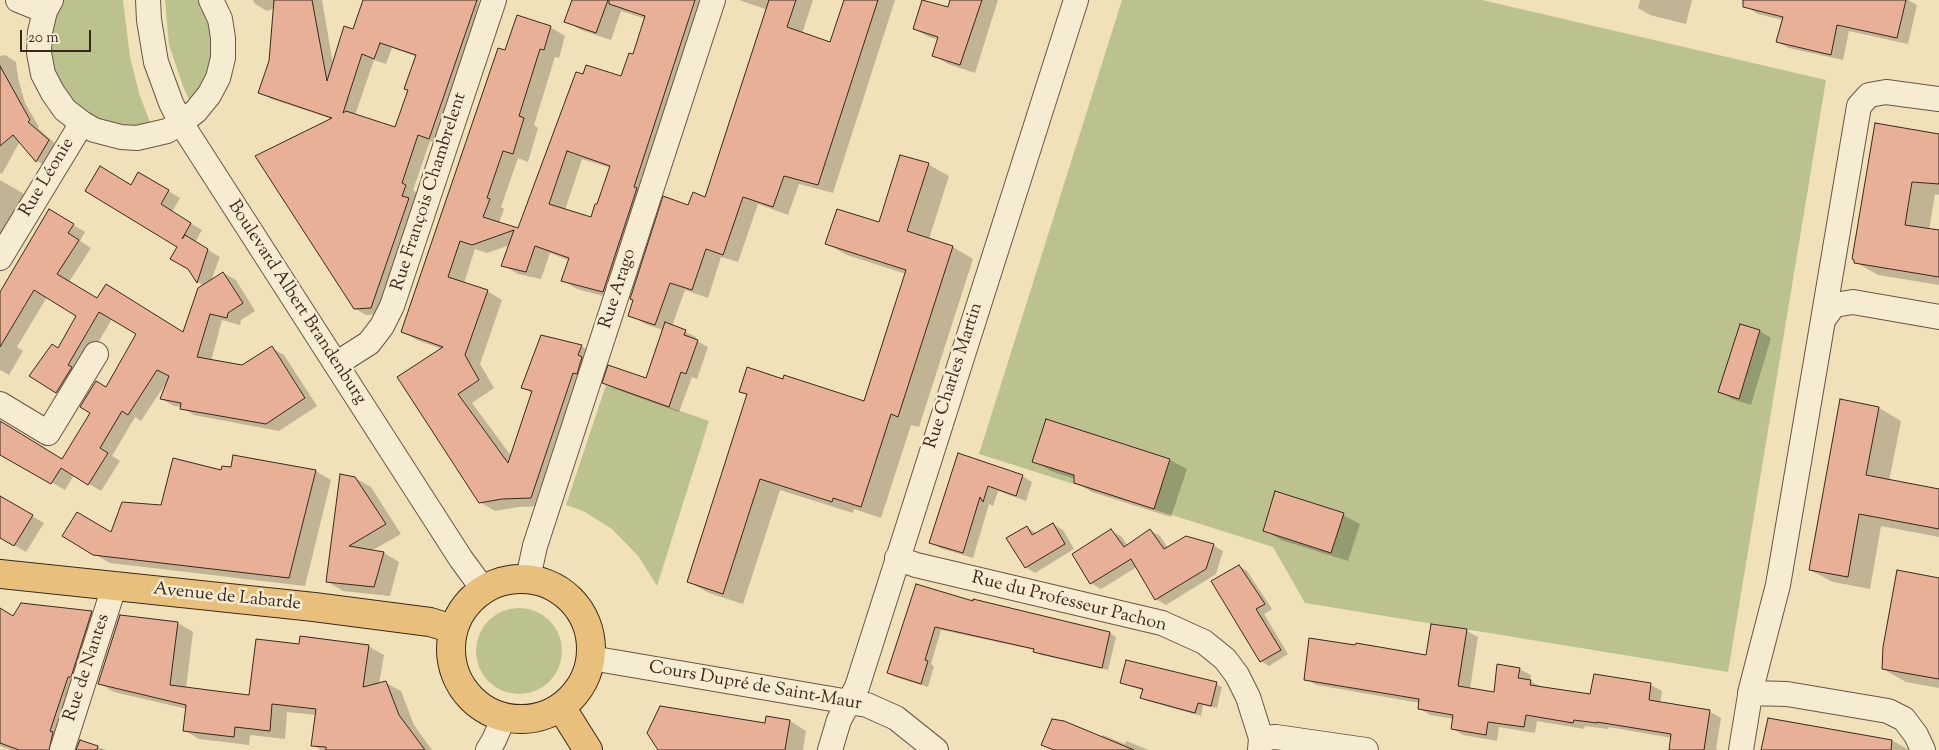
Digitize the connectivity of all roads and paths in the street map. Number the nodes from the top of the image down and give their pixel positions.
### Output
1 (18, 0) edge
2 (148, 0) edge
3 (211, 0) edge
4 (494, 0) edge
5 (713, 0) edge
6 (1076, 0) edge
7 (48, 6) edge
8 (1939, 99) edge
9 (82, 123) junction
10 (181, 123) junction
11 (0, 258) edge
12 (1939, 317) edge
13 (1823, 320) junction
14 (96, 354) dead end
15 (336, 364) junction
16 (0, 404) edge
17 (897, 558) junction
18 (0, 574) edge
19 (528, 578) junction
20 (114, 587) junction
21 (483, 589) junction
22 (453, 629) junction
23 (591, 658) junction
24 (1750, 693) junction
25 (849, 702) junction
26 (561, 707) junction
27 (504, 718) junction
28 (1260, 744) edge
29 (62, 750) edge
30 (488, 750) edge
31 (588, 750) edge
32 (830, 750) edge
33 (936, 750) edge
34 (1366, 750) edge
35 (1741, 750) edge
36 (1923, 750) edge

1 - 7 street
2 - 10 street, Boulevard Albert Brandenburg
3 - 10 street
4 - 15 street, Rue François Chambrelent
5 - 19 street, Rue Arago
6 - 17 street, Rue Charles Martin
7 - 9 street
8 - 13 street
9 - 10 street
9 - 11 street, Rue Léonie
10 - 15 street, Boulevard Albert Brandenburg
12 - 13 street
13 - 24 street
14 - 16 street
15 - 21 street, Boulevard Albert Brandenburg
17 - 25 street, Rue Charles Martin
17 - 28 street, Rue du Professeur Pachon
18 - 20 main road, Avenue de Labarde
19 - 21 main road
19 - 23 main road
20 - 22 main road, Avenue de Labarde
20 - 29 street, Rue de Nantes
21 - 22 main road
22 - 27 main road
23 - 25 street, Cours Dupré de Saint-Maur
23 - 26 main road
24 - 35 street
24 - 36 street
25 - 32 street, Rue Charles Martin
25 - 33 street, Cours Dupré de Saint-Maur
26 - 27 main road
26 - 31 main road
27 - 30 street
28 - 34 street

